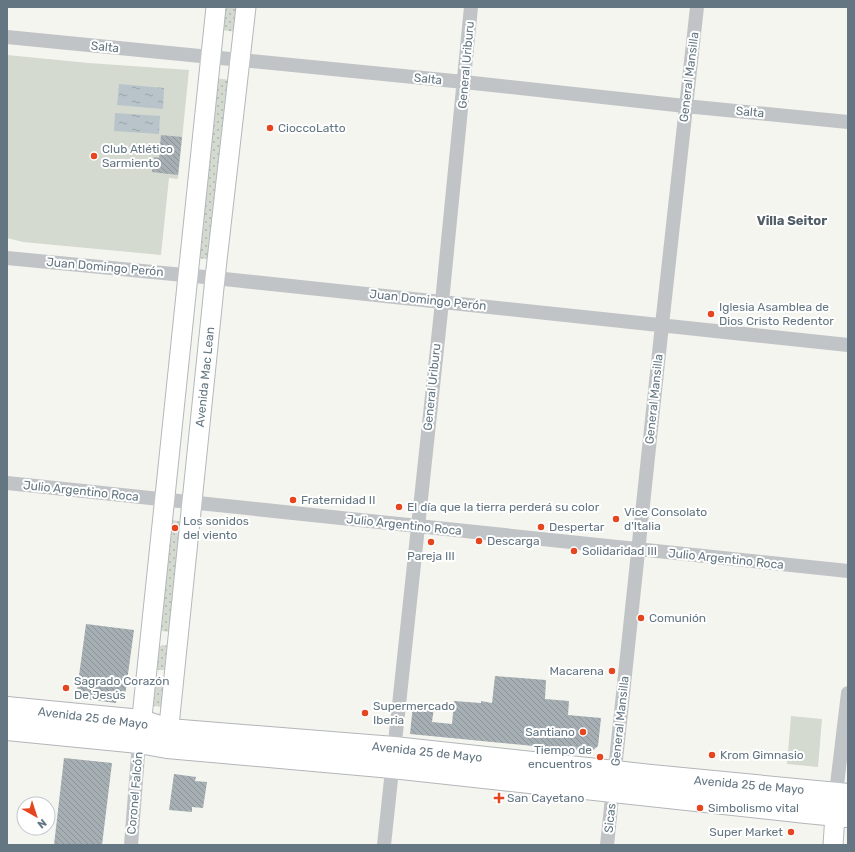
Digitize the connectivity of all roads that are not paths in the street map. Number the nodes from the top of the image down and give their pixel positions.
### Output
1 (216, 7) edge
2 (246, 7) edge
3 (471, 7) edge
4 (697, 7) edge
5 (7, 37) edge
6 (211, 57) junction
7 (241, 60) junction
8 (464, 82) junction
9 (685, 106) junction
10 (848, 122) edge
11 (7, 258) edge
12 (188, 275) junction
13 (215, 278) junction
14 (442, 302) junction
15 (662, 325) junction
16 (848, 345) edge
17 (7, 483) edge
18 (165, 500) junction
19 (192, 503) junction
20 (417, 526) junction
21 (638, 549) junction
22 (848, 571) edge
23 (150, 637) junction
24 (178, 639) junction
25 (146, 678) junction
26 (174, 681) junction
27 (848, 693) edge
28 (7, 708) edge
29 (7, 729) edge
30 (140, 731) junction
31 (168, 738) junction
32 (393, 758) junction
33 (614, 781) junction
34 (842, 794) edge
35 (842, 816) edge
36 (130, 845) edge
37 (384, 845) edge
38 (607, 845) edge
39 (833, 845) edge

1 - 6 main road
2 - 7 main road, Avenida Mac Lean
3 - 8 street, General Uriburu
4 - 9 street, General Mansilla
5 - 6 street, Salta
6 - 7 street, Salta
6 - 12 main road
7 - 8 street, Salta
7 - 13 main road, Avenida Mac Lean
8 - 9 street, Salta
8 - 14 street, General Uriburu
9 - 10 street, Salta
9 - 15 street, General Mansilla
11 - 12 street, Juan Domingo Perón
12 - 13 street, Juan Domingo Perón
12 - 18 main road
13 - 14 street, Juan Domingo Perón
13 - 19 main road, Avenida Mac Lean
14 - 15 street, Juan Domingo Perón
14 - 20 street, General Uriburu
15 - 16 street, Juan Domingo Perón
15 - 21 street, General Mansilla
17 - 18 street, Julio Argentino Roca
18 - 19 street, Julio Argentino Roca
18 - 23 main road
19 - 20 street, Julio Argentino Roca
19 - 24 main road, Avenida Mac Lean
20 - 21 street, Julio Argentino Roca
20 - 32 street, General Uriburu
21 - 22 street, Julio Argentino Roca
21 - 33 street, General Mansilla
23 - 24 main road
23 - 25 main road
24 - 26 main road, Avenida Mac Lean
25 - 26 main road
25 - 30 main road
26 - 31 main road, Avenida Mac Lean
27 - 34 street
28 - 30 main road, Avenida 25 de Mayo
29 - 30 main road, Avenida 25 de Mayo
30 - 31 main road, Avenida 25 de Mayo
30 - 36 street, Coronel Falcón
31 - 32 main road, Avenida 25 de Mayo
32 - 33 main road, Avenida 25 de Mayo
32 - 37 street, General Uriburu
33 - 34 main road, Avenida 25 de Mayo
33 - 35 main road, Avenida 25 de Mayo
33 - 38 street, Sicas
34 - 35 main road
35 - 39 main road

